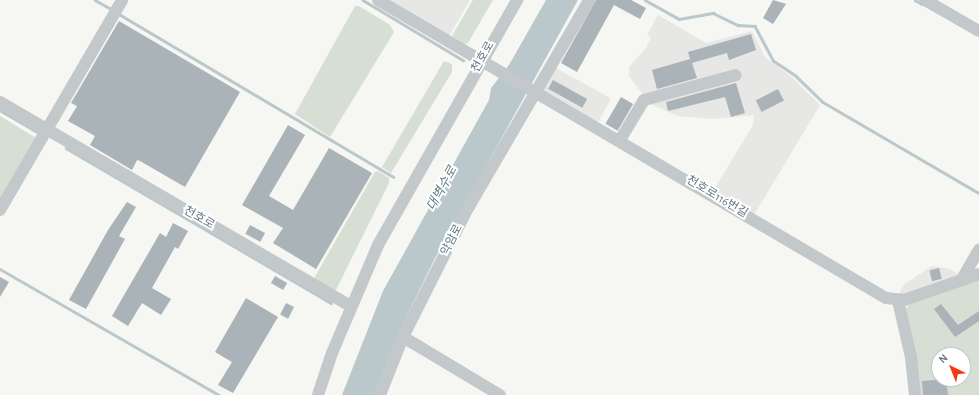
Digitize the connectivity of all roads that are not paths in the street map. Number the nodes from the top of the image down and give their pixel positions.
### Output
1 (122, 0) edge
2 (378, 0) edge
3 (517, 0) edge
4 (589, 0) edge
5 (925, 0) edge
6 (979, 31) edge
7 (481, 60) junction
8 (736, 75) dead end
9 (535, 91) junction
10 (0, 102) edge
11 (48, 130) junction
12 (620, 140) junction
13 (0, 210) edge
14 (979, 250) edge
15 (979, 274) edge
16 (962, 279) junction
17 (898, 301) junction
18 (351, 306) junction
19 (403, 337) junction
20 (318, 395) edge
21 (380, 395) edge
22 (500, 395) edge
23 (915, 395) edge

1 - 11 street
2 - 7 street, 천호로116번길
3 - 7 street, 천호로
4 - 9 street
5 - 6 street
7 - 9 street, 천호로116번길
7 - 18 street, 천호로
8 - 12 street
9 - 12 street, 천호로116번길
9 - 19 street, 약암로
10 - 11 street, 천호로
11 - 13 street
11 - 18 street, 천호로
12 - 17 street, 천호로116번길
14 - 16 street
15 - 16 street
16 - 17 street
17 - 23 street
18 - 20 street, 천호로
19 - 21 street, 약암로
19 - 22 street

